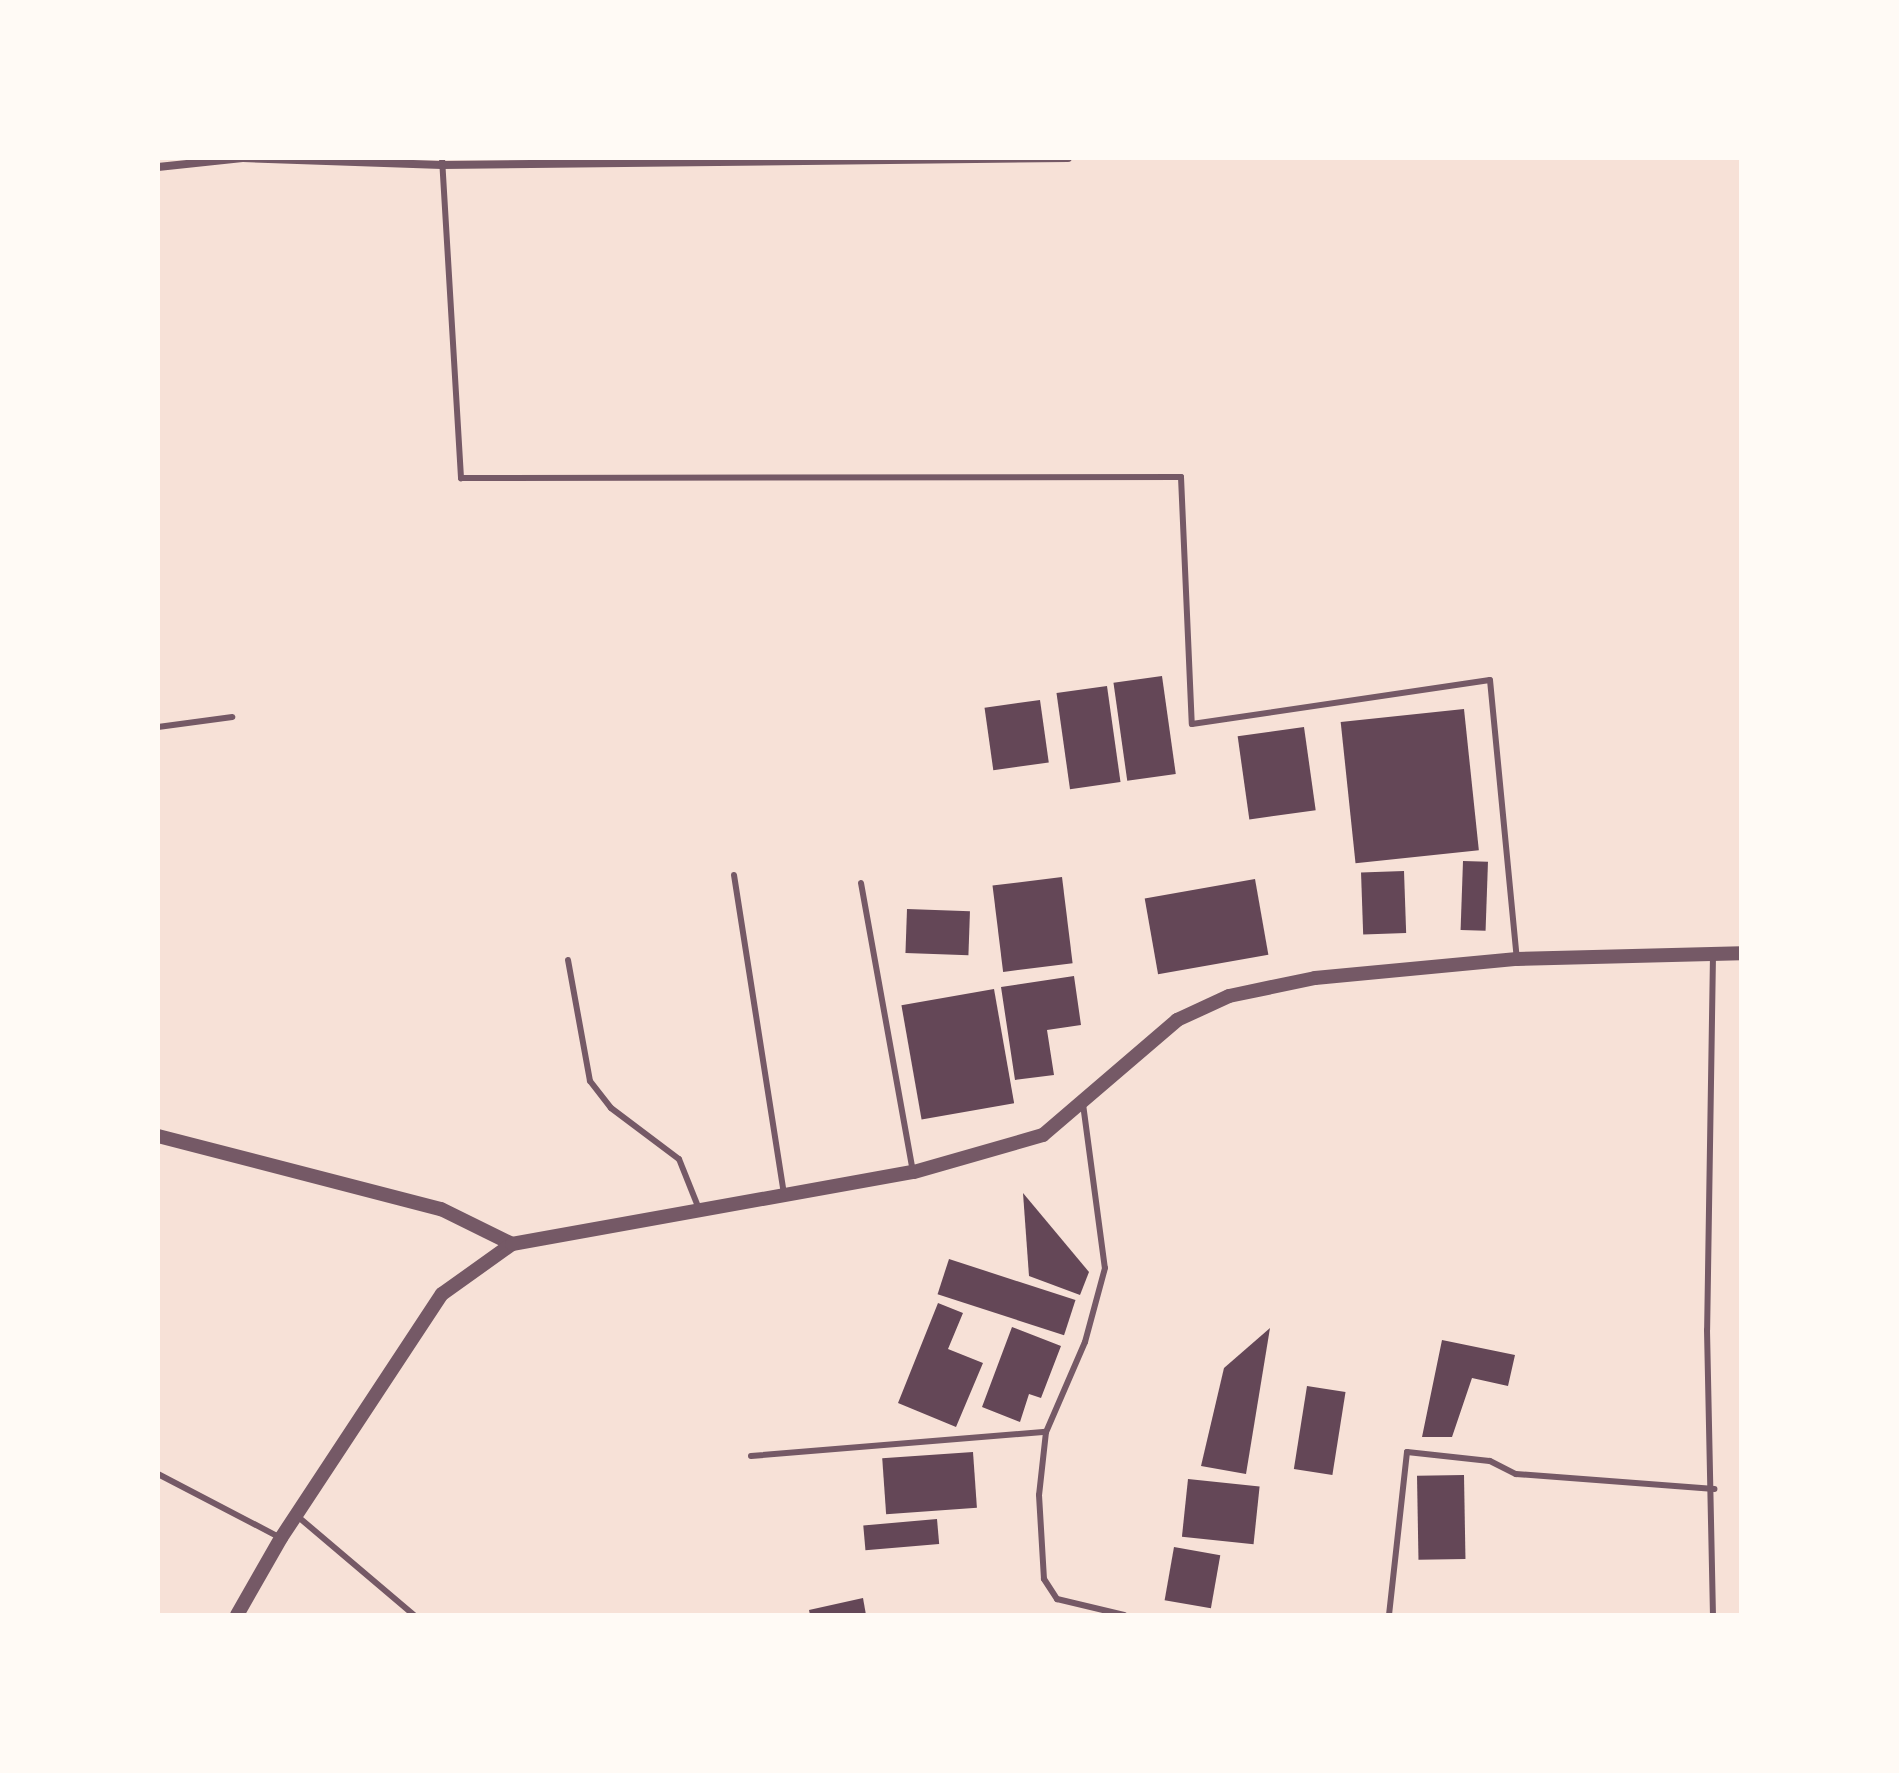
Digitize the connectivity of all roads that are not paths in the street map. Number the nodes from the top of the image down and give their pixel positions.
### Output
1 (1068, 158) edge
2 (442, 162) edge
3 (158, 167) edge
4 (232, 717) dead end
5 (158, 727) edge
6 (734, 875) dead end
7 (861, 883) dead end
8 (1741, 953) edge
9 (1713, 954) junction
10 (1517, 959) junction
11 (568, 960) dead end
12 (1083, 1100) junction
13 (158, 1136) edge
14 (914, 1172) junction
15 (784, 1198) junction
16 (700, 1213) junction
17 (512, 1244) junction
18 (1046, 1432) junction
19 (751, 1456) dead end
20 (158, 1474) edge
21 (1714, 1489) junction
22 (296, 1515) junction
23 (281, 1538) junction
24 (237, 1615) edge
25 (414, 1615) edge
26 (1124, 1615) edge
27 (1389, 1615) edge
28 (1713, 1615) edge

1 - 2 street
2 - 3 street
2 - 10 lane
4 - 5 lane
6 - 15 lane
7 - 14 lane
8 - 9 street
9 - 10 street
9 - 21 lane
10 - 12 street
11 - 16 lane
12 - 14 street
12 - 18 lane
13 - 17 street
14 - 15 street
15 - 16 street
16 - 17 street
17 - 22 street
18 - 19 lane
18 - 26 lane
20 - 23 lane
21 - 27 lane
21 - 28 lane
22 - 23 street
22 - 25 lane
23 - 24 street

